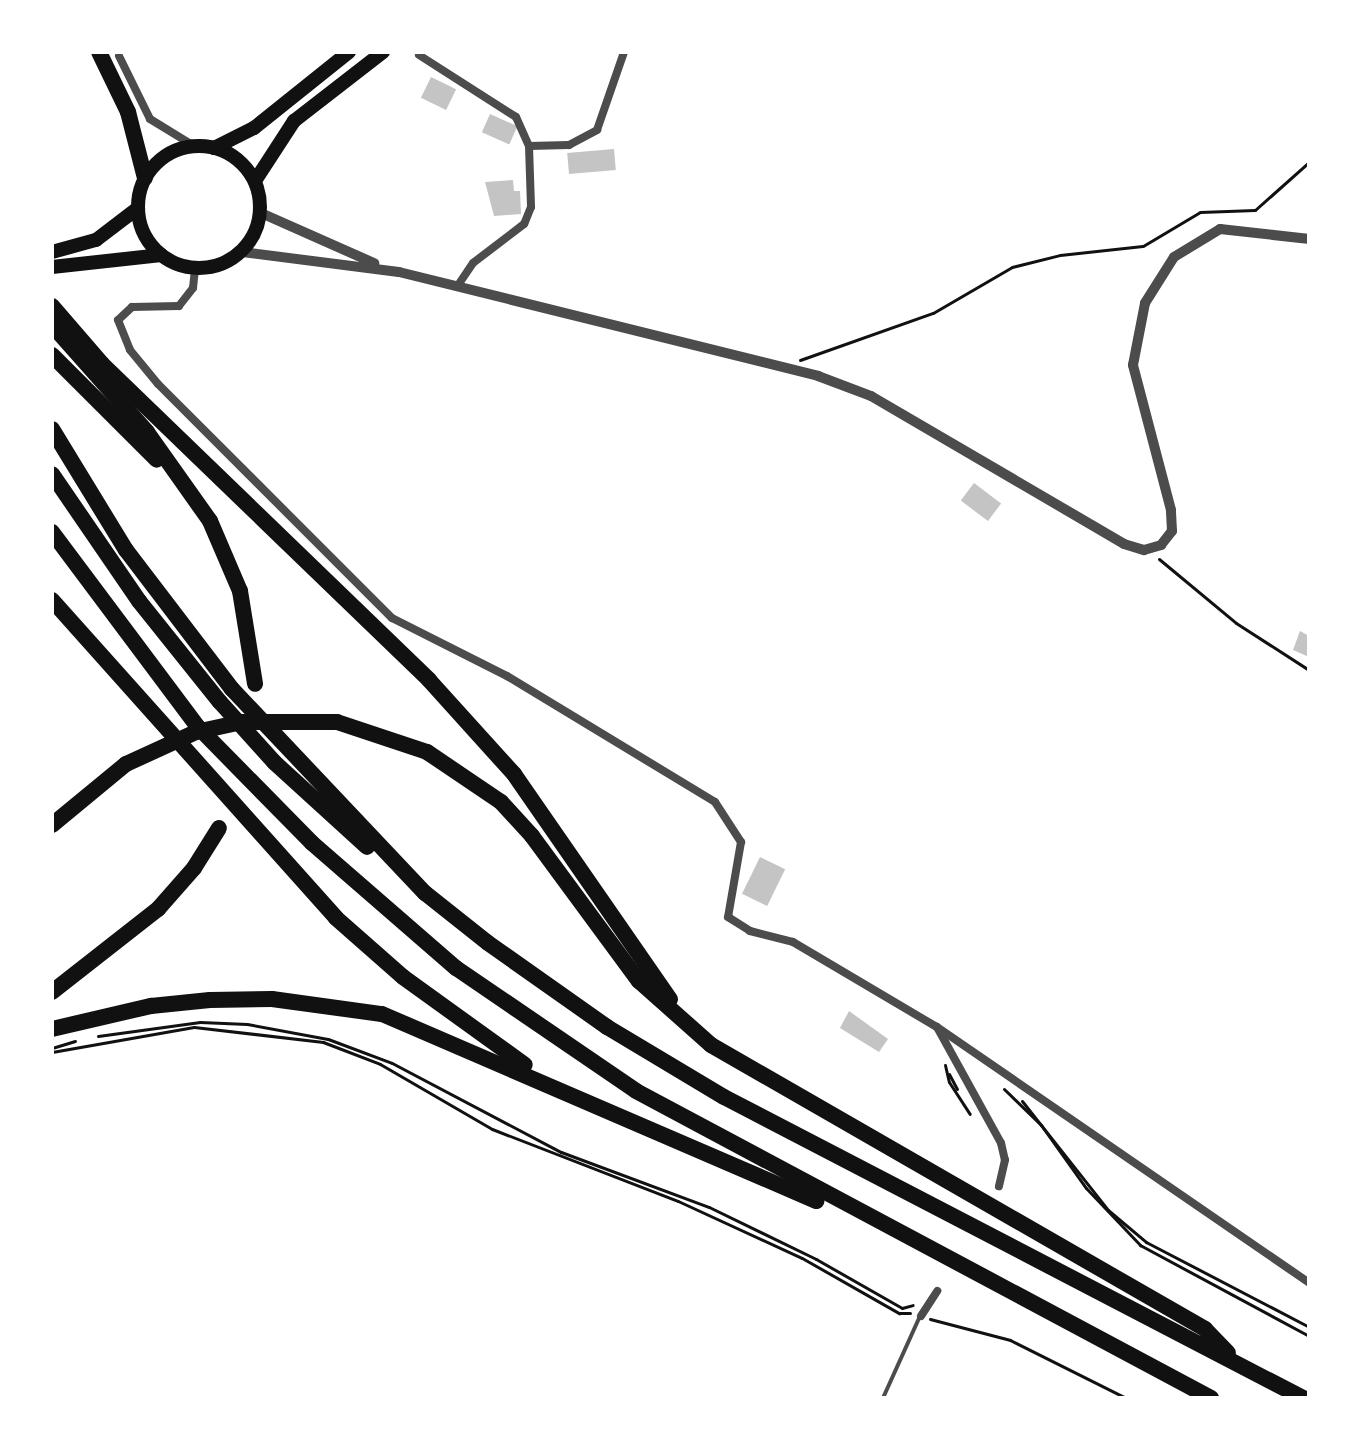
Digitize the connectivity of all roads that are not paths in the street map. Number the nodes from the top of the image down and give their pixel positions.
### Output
1 (99, 52) edge
2 (349, 52) edge
3 (383, 52) edge
4 (624, 52) edge
5 (119, 54) edge
6 (419, 55) dead end
7 (121, 96) junction
8 (194, 146) junction
9 (529, 146) junction
10 (214, 148) junction
11 (145, 178) junction
12 (255, 181) junction
13 (138, 208) junction
14 (261, 213) junction
15 (1309, 239) edge
16 (52, 252) edge
17 (242, 252) junction
18 (161, 255) junction
19 (52, 267) edge
20 (195, 269) junction
21 (399, 272) junction
22 (458, 285) junction
23 (52, 306) edge
24 (52, 325) edge
25 (52, 355) edge
26 (52, 429) edge
27 (52, 474) edge
28 (190, 492) junction
29 (52, 532) edge
30 (52, 600) edge
31 (255, 684) dead end
32 (52, 825) edge
33 (219, 828) dead end
34 (425, 893) junction
35 (52, 992) edge
36 (690, 1026) junction
37 (937, 1027) junction
38 (52, 1029) edge
39 (560, 1089) junction
40 (999, 1186) dead end
41 (881, 1226) junction
42 (1309, 1283) edge
43 (937, 1291) dead end
44 (917, 1314) joint
45 (1236, 1361) junction
46 (883, 1398) edge
47 (1211, 1398) edge
48 (1303, 1398) edge

1 - 7 highway
2 - 10 main road
3 - 12 main road
4 - 9 street
5 - 7 street
5 - 8 street
6 - 9 street
7 - 11 highway
8 - 10 main road
8 - 11 main road
9 - 22 street
10 - 12 main road
11 - 13 main road
12 - 14 main road
13 - 16 main road
13 - 18 main road
14 - 17 main road
14 - 21 street
15 - 22 street
17 - 20 main road
17 - 21 street
18 - 19 main road
18 - 20 main road
20 - 37 street
21 - 22 street
23 - 36 highway
24 - 28 highway
25 - 28 highway
26 - 34 highway
27 - 34 highway
28 - 31 highway
29 - 41 highway
30 - 39 highway
32 - 36 highway
33 - 35 highway
34 - 45 highway
36 - 45 highway
37 - 40 street
37 - 42 street
38 - 39 highway
39 - 41 highway
41 - 47 highway
43 - 44 street
44 - 46 lane
45 - 48 highway

